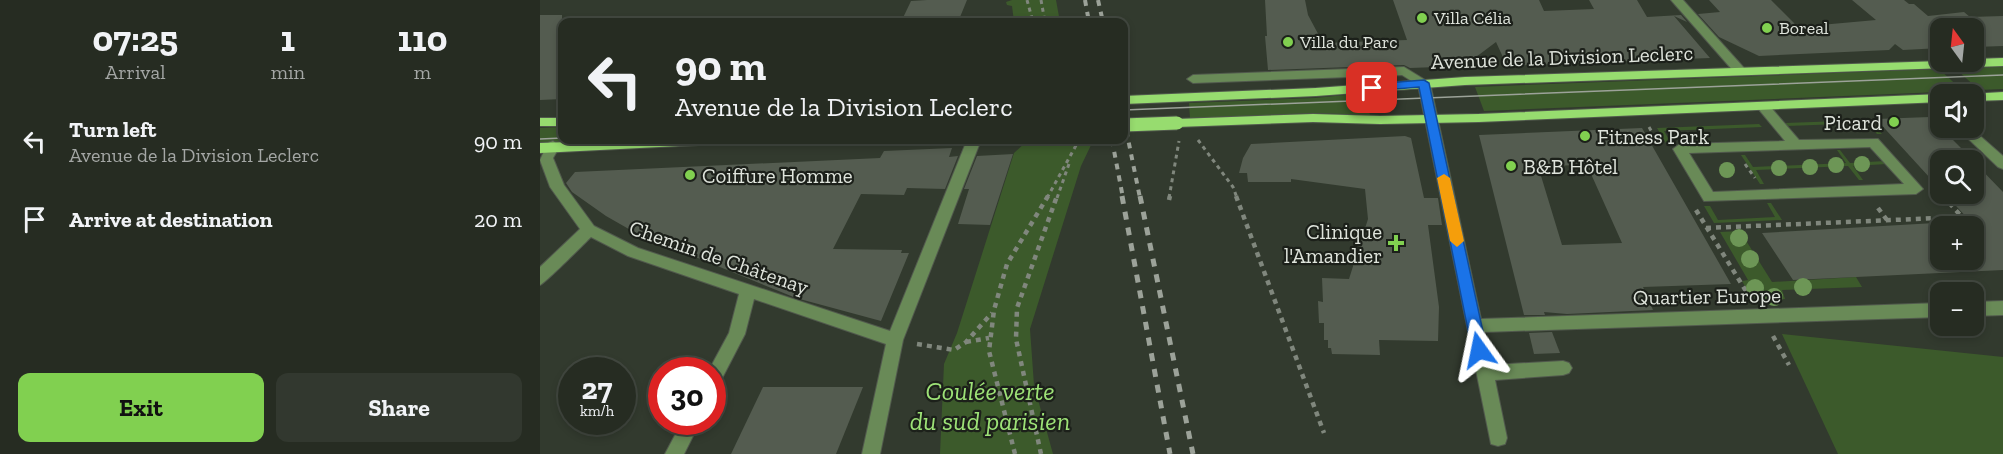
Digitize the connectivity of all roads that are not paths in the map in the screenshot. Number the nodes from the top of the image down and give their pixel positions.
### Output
1 (1677, 0) edge
2 (2003, 62) edge
3 (1740, 71) junction
4 (1193, 79) dead end
5 (1424, 83) junction
6 (2003, 96) edge
7 (1984, 97) edge
8 (1128, 100) edge
9 (1930, 102) edge
10 (1758, 106) junction
11 (1431, 119) junction
12 (540, 122) edge
13 (558, 122) edge
14 (1128, 125) edge
15 (1974, 138) edge
16 (620, 144) edge
17 (972, 144) edge
18 (1788, 144) junction
19 (546, 147) edge
20 (2003, 164) edge
21 (589, 230) junction
22 (540, 279) edge
23 (748, 290) junction
24 (2003, 308) edge
25 (1984, 309) edge
26 (1930, 310) edge
27 (1475, 326) junction
28 (896, 340) junction
29 (725, 357) edge
30 (1563, 368) dead end
31 (1484, 373) junction
32 (684, 435) edge
33 (1498, 438) dead end
34 (674, 454) edge
35 (871, 454) edge

1 - 3 street
2 - 3 main road, Avenue de la Division Leclerc
3 - 5 main road, Avenue de la Division Leclerc
4 - 5 street
5 - 8 main road, Avenue de la Division Leclerc
5 - 11 street
6 - 7 main road
9 - 10 main road
10 - 11 main road
10 - 18 street
11 - 14 main road, bridge
11 - 27 street
12 - 13 main road
15 - 20 street
16 - 19 main road
17 - 28 street
18 - 18 street
19 - 21 street, Chemin de Châtenay
21 - 22 street
21 - 23 street, Chemin de Châtenay
23 - 28 street, Chemin de Châtenay
23 - 29 street
24 - 25 street
26 - 27 street, Quartier Europe
27 - 31 street
28 - 35 street
30 - 31 street
31 - 33 street
32 - 34 street

